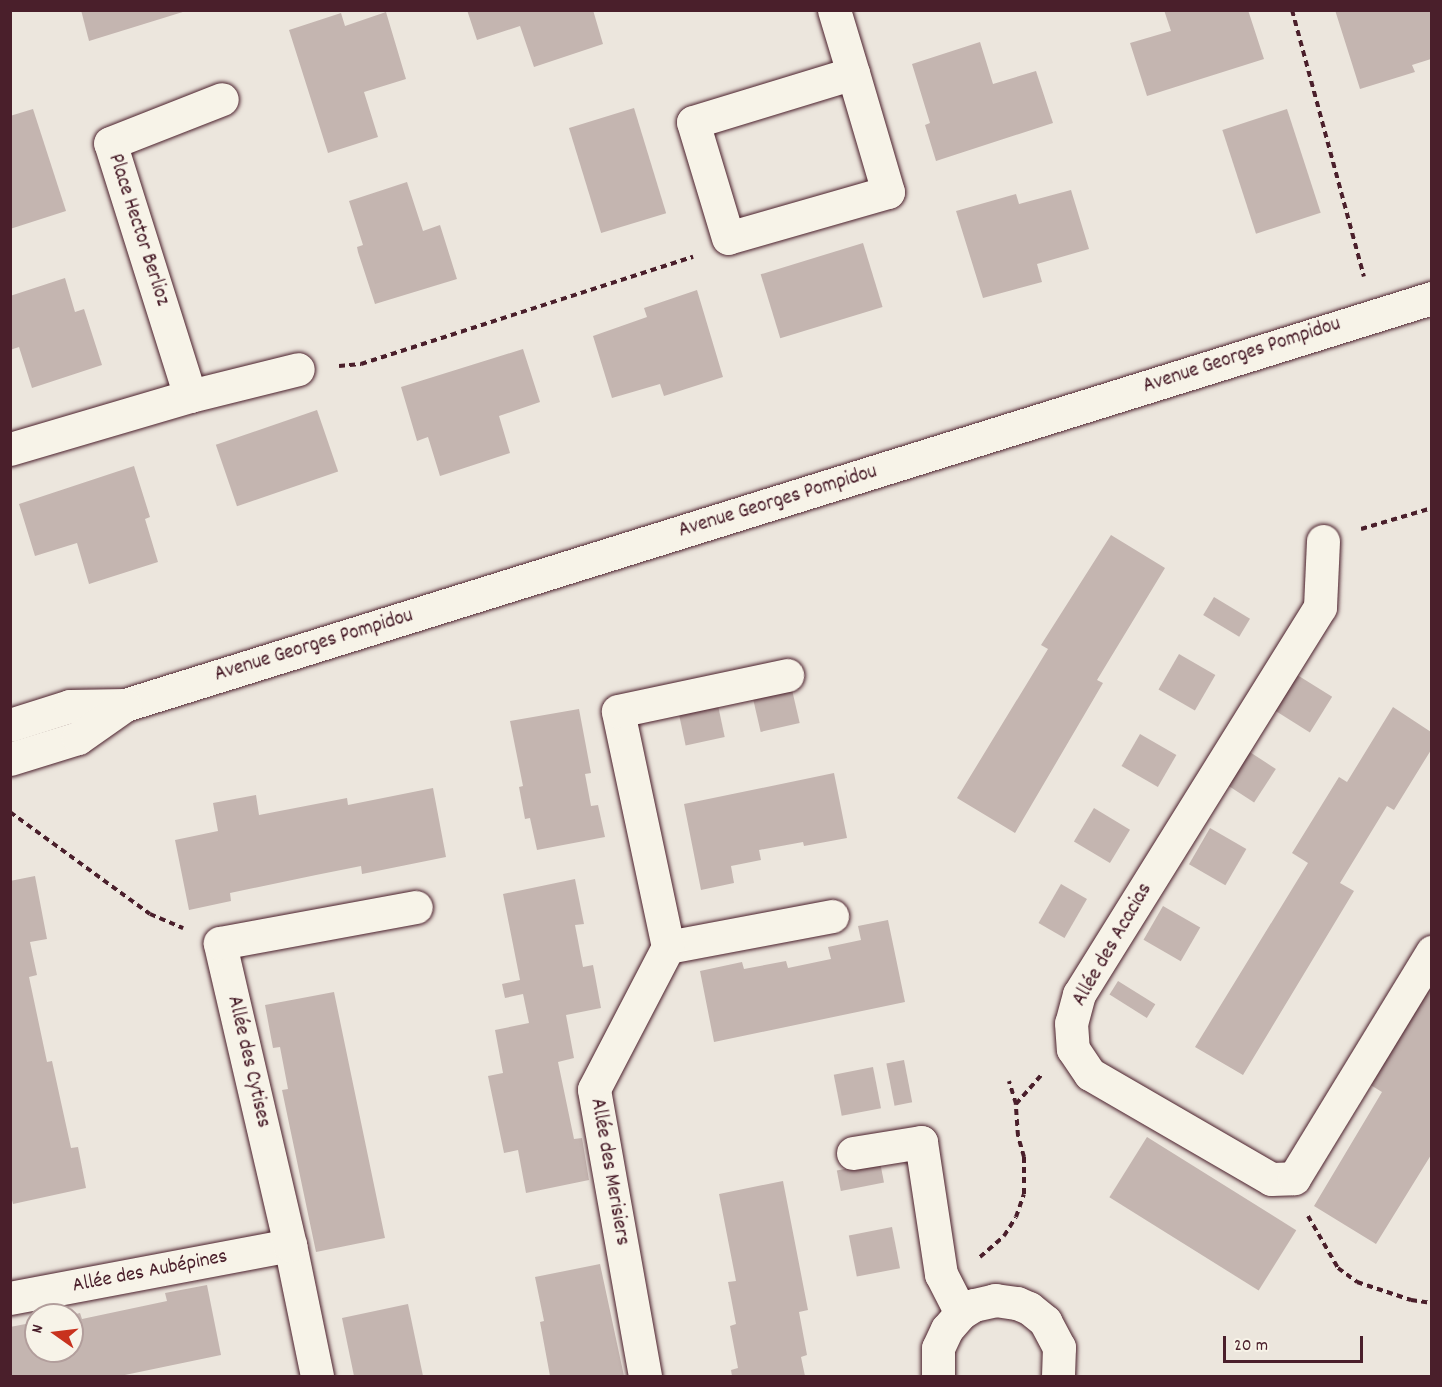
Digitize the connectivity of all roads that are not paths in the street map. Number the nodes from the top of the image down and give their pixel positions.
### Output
1 (834, 10) edge
2 (853, 73) junction
3 (222, 99) dead end
4 (1431, 298) edge
5 (298, 369) road end
6 (190, 396) junction
7 (10, 449) edge
8 (1323, 541) road end
9 (787, 675) dead end
10 (124, 705) junction
11 (10, 725) edge
12 (10, 759) edge
13 (416, 907) dead end
14 (832, 916) dead end
15 (668, 947) junction
16 (1431, 952) edge
17 (853, 1153) dead end
18 (290, 1245) junction
19 (10, 1298) edge
20 (961, 1313) junction
21 (317, 1377) edge
22 (645, 1377) edge
23 (938, 1377) edge
24 (1058, 1377) edge

1 - 2 street
2 - 2 street
3 - 6 street, Place Hector Berlioz
4 - 10 street, Avenue Georges Pompidou
5 - 6 street
6 - 7 street
8 - 16 street, Allée des Acacias
9 - 15 street
10 - 11 street, Avenue Georges Pompidou
10 - 12 street, Avenue Georges Pompidou
13 - 18 street, Allée des Cytises
14 - 15 street
15 - 22 street, Allée des Merisiers
17 - 20 street
18 - 19 street, Allée des Aubépines
18 - 21 street, Allée des Cytises
20 - 23 street
20 - 24 street

